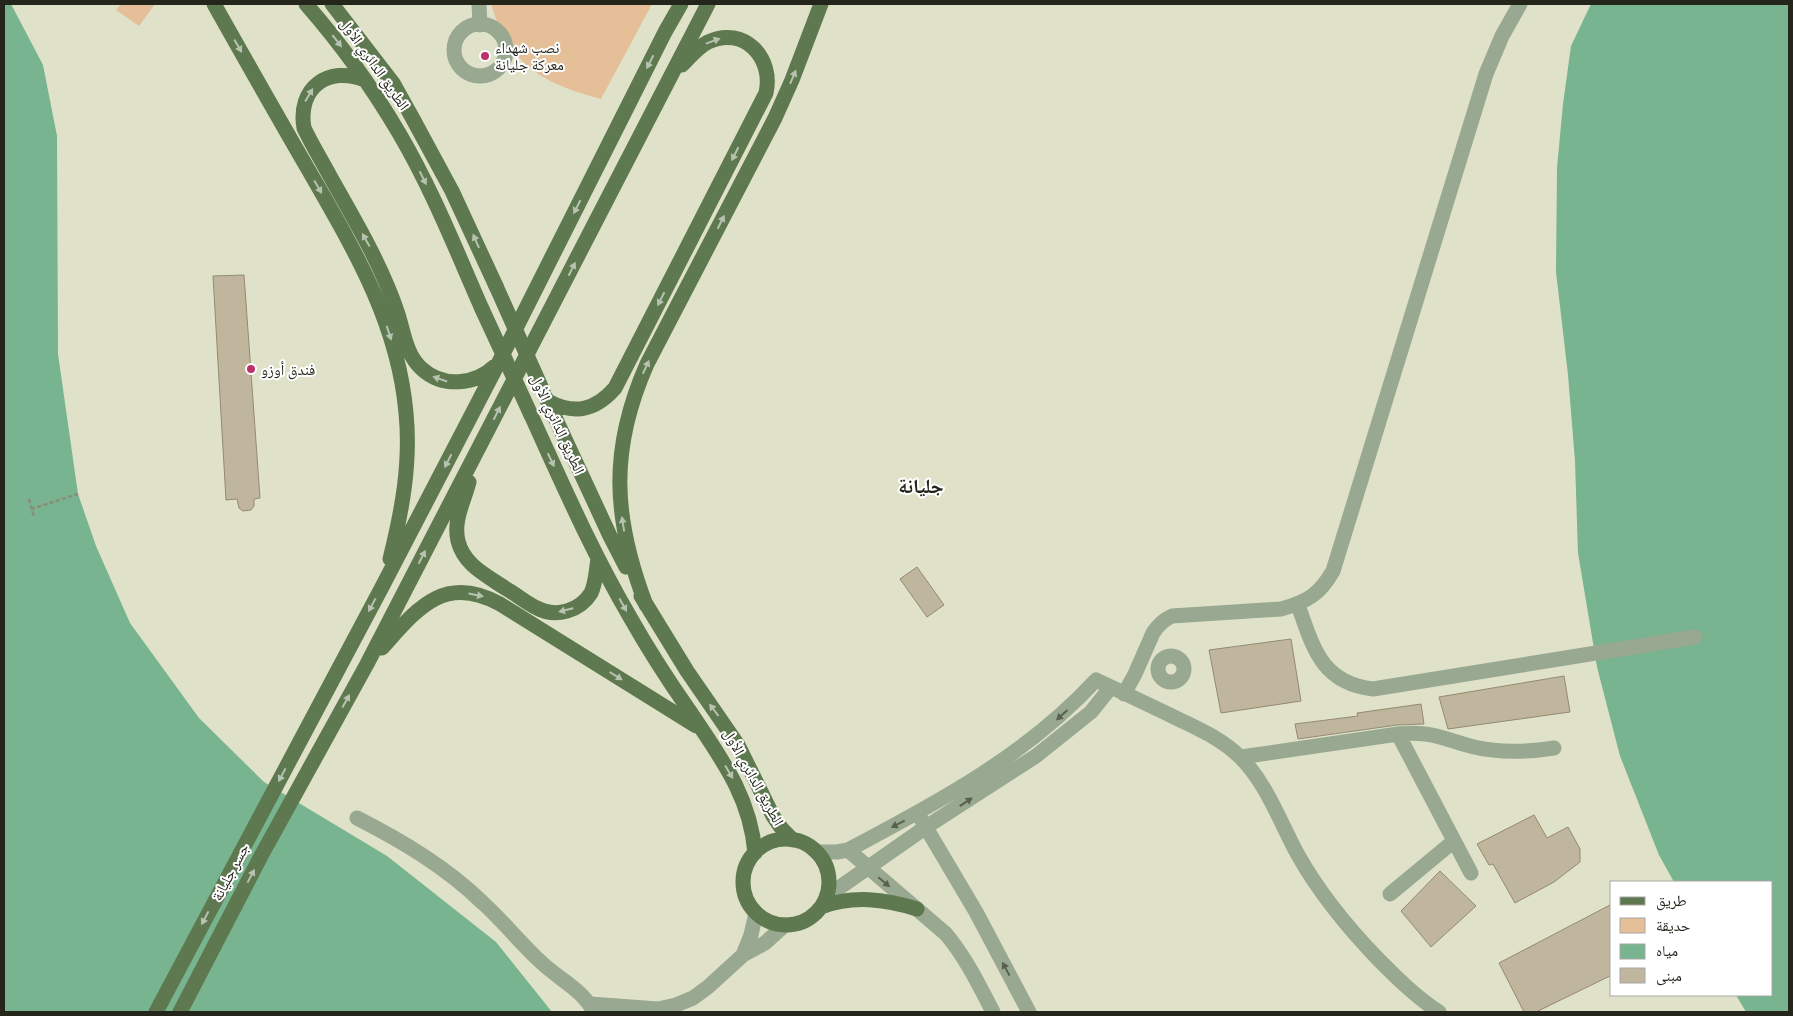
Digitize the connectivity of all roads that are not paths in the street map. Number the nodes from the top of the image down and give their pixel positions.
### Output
1 (214, 4) edge
2 (306, 4) edge
3 (332, 4) edge
4 (479, 4) edge
5 (671, 4) edge
6 (681, 4) edge
7 (708, 4) edge
8 (821, 4) edge
9 (1520, 4) edge
10 (480, 25) dead end
11 (665, 32) junction
12 (675, 70) junction
13 (365, 80) junction
14 (499, 362) junction
15 (545, 396) junction
16 (473, 459) junction
17 (598, 559) junction
18 (382, 587) junction
19 (646, 605) junction
20 (1298, 605) junction
21 (1695, 637) dead end
22 (1140, 662) junction
23 (367, 664) junction
24 (1158, 667) dead end
25 (1118, 691) junction
26 (701, 729) junction
27 (1398, 734) junction
28 (1554, 748) dead end
29 (1241, 757) junction
30 (918, 814) junction
31 (357, 818) dead end
32 (926, 827) junction
33 (793, 840) junction
34 (1454, 841) junction
35 (848, 850) junction
36 (816, 852) junction
37 (754, 853) junction
38 (867, 867) junction
39 (1471, 873) dead end
40 (1390, 894) dead end
41 (824, 902) junction
42 (917, 909) junction
43 (756, 913) junction
44 (786, 925) junction
45 (743, 955) junction
46 (592, 1008) edge
47 (678, 1009) edge
48 (156, 1012) edge
49 (180, 1012) edge
50 (993, 1012) edge
51 (1029, 1012) edge
52 (1439, 1012) edge

1 -> 18 main road
2 -> 13 main road, الطريق الدائري الأول
15 -> 3 main road, الطريق الدائري الأول, bridge
4 - 10 street
5 - 11 main road
6 - 11 main road
7 - 12 main road
19 -> 8 main road
9 - 20 street
11 -> 14 main road
12 -> 15 main road
16 -> 12 main road
14 -> 13 main road
13 -> 17 main road, الطريق الدائري الأول, bridge
14 -> 18 main road
15 - 19 main road, الطريق الدائري الأول
17 -> 16 main road
23 -> 16 main road
17 -> 26 main road, الطريق الدائري الأول
18 -> 48 main road, جسر جليانة
33 -> 19 main road, الطريق الدائري الأول
20 - 21 street
20 - 22 street
22 - 24 street
22 - 25 street
23 -> 26 main road
49 -> 23 main road, جسر جليانة
25 - 29 street
25 -> 30 street
32 -> 25 street
26 -> 37 main road, الطريق الدائري الأول
27 - 28 street
27 - 29 street
27 - 34 street
29 - 52 street
30 - 32 street
30 -> 35 street
31 - 46 street
32 - 38 street
51 -> 32 street
33 - 36 main road
33 - 37 main road
34 - 39 street
34 - 40 street
35 - 36 street
35 - 38 street
36 - 41 main road
37 - 43 main road
38 - 41 street
38 -> 42 street
41 - 42 main road
41 - 44 main road
42 - 50 street
43 - 44 main road
43 - 45 street
44 - 45 street
45 - 47 street
46 - 47 street

